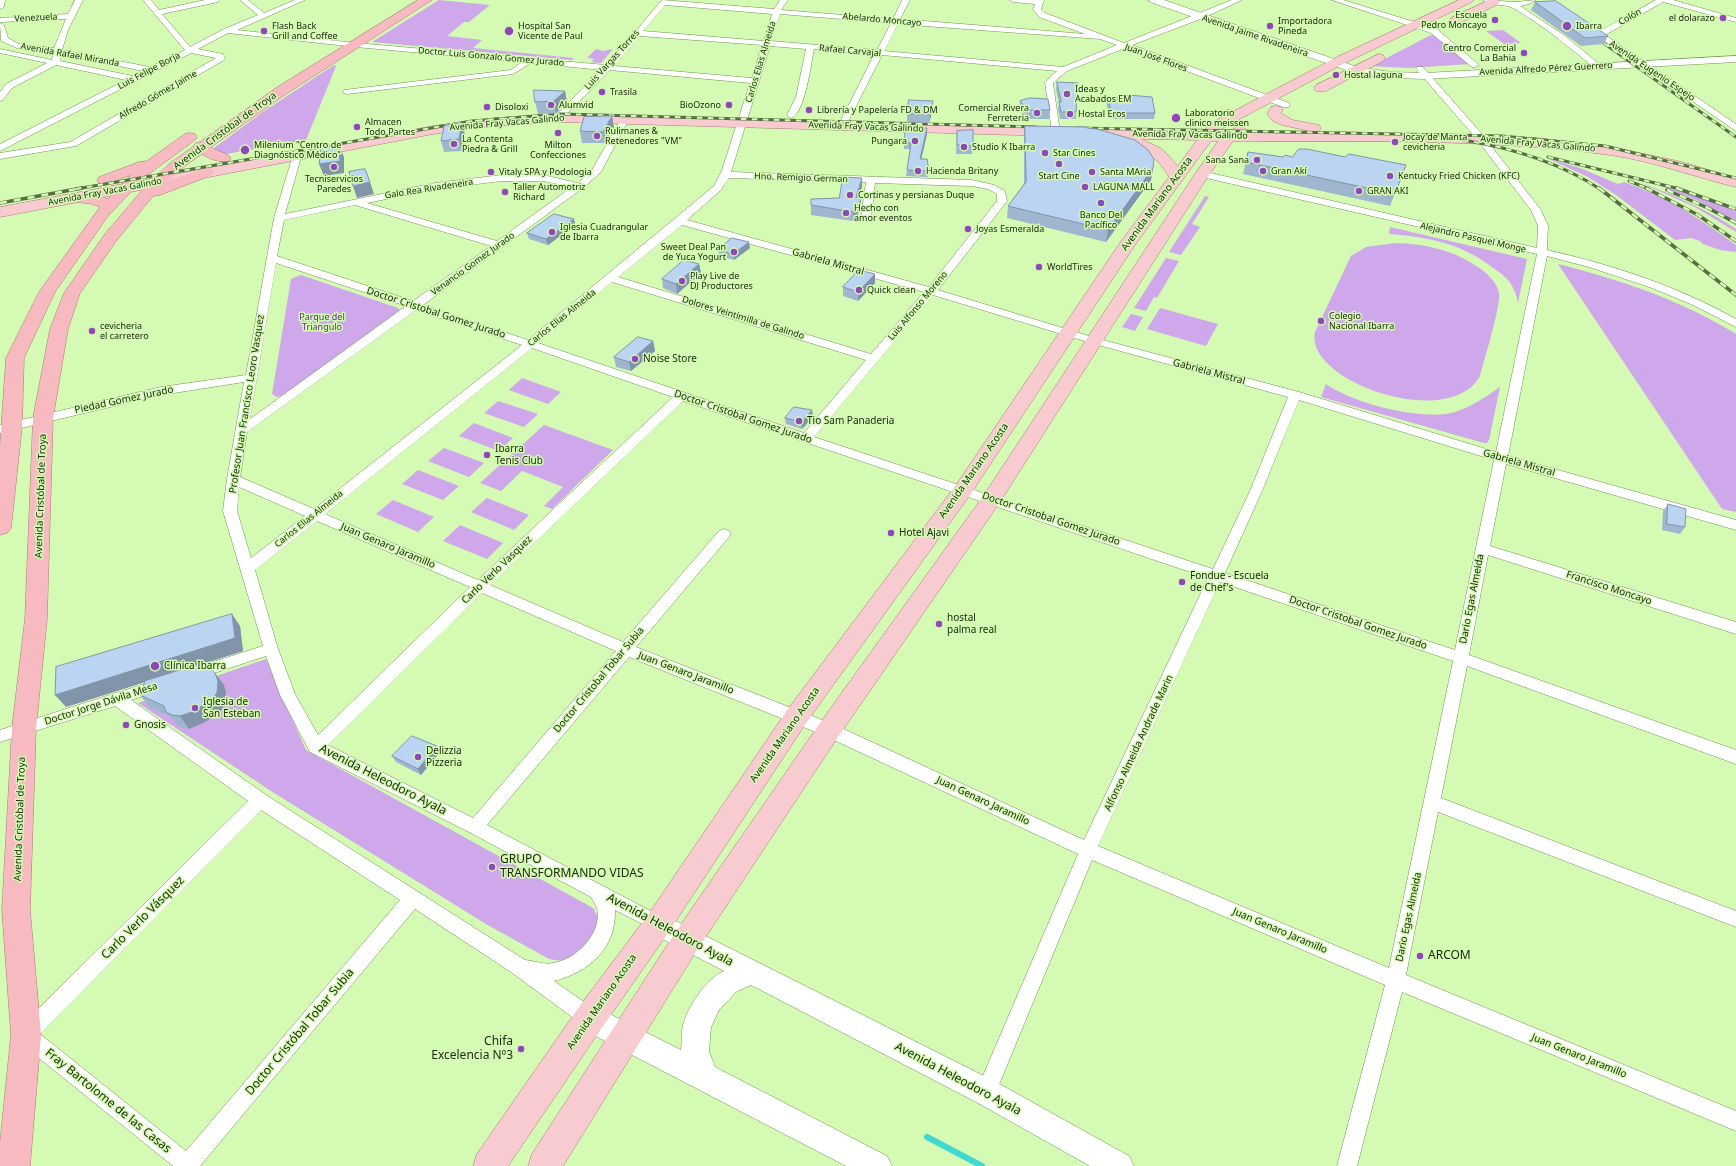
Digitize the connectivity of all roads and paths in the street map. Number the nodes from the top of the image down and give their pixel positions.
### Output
1 (1, 0) edge
2 (79, 0) edge
3 (147, 0) edge
4 (215, 0) edge
5 (244, 0) edge
6 (302, 0) edge
7 (410, 0) edge
8 (426, 0) edge
9 (784, 0) edge
10 (906, 0) edge
11 (1013, 0) edge
12 (1154, 0) edge
13 (1176, 0) edge
14 (1238, 0) edge
15 (1336, 0) edge
16 (1468, 0) edge
17 (1532, 0) edge
18 (1661, 0) edge
19 (1665, 0) edge
20 (1039, 1) edge
21 (1490, 1) edge
22 (665, 2) edge
23 (1512, 4) junction
24 (0, 7) edge
25 (776, 11) junction
26 (157, 13) junction
27 (1204, 14) junction
28 (71, 16) junction
29 (263, 16) junction
30 (0, 20) edge
31 (1736, 20) edge
32 (894, 21) junction
33 (0, 25) edge
34 (1416, 26) junction
35 (1587, 26) edge
36 (227, 31) junction
37 (1434, 31) junction
38 (636, 34) junction
39 (1599, 35) junction
40 (1100, 37) junction
41 (1419, 38) dead end
42 (342, 43) junction
43 (766, 43) junction
44 (356, 44) junction
45 (17, 46) junction
46 (1123, 46) junction
47 (810, 48) junction
48 (189, 50) junction
49 (1736, 50) edge
50 (0, 51) edge
51 (56, 51) junction
52 (1391, 52) dead end
53 (878, 54) junction
54 (1633, 57) junction
55 (1590, 59) junction
56 (1736, 59) edge
57 (529, 61) junction
58 (56, 62) junction
59 (1338, 62) junction
60 (1475, 65) junction
61 (1643, 65) junction
62 (1599, 67) junction
63 (608, 68) junction
64 (1360, 68) junction
65 (151, 70) junction
66 (1064, 70) junction
67 (1422, 73) junction
68 (134, 79) junction
69 (754, 81) junction
70 (0, 86) edge
71 (9, 86) junction
72 (347, 92) dead end
73 (0, 98) edge
74 (242, 103) dead end
75 (1277, 105) junction
76 (562, 114) junction
77 (791, 115) junction
78 (1263, 117) dead end
79 (743, 118) junction
80 (625, 119) junction
81 (845, 122) junction
82 (1248, 126) junction
83 (1055, 127) junction
84 (204, 128) dead end
85 (1736, 128) edge
86 (1319, 129) junction
87 (1109, 134) junction
88 (1477, 135) junction
89 (1229, 137) junction
90 (1287, 138) junction
91 (1214, 139) junction
92 (201, 146) junction
93 (0, 148) edge
94 (0, 156) edge
95 (296, 156) junction
96 (160, 158) junction
97 (224, 158) junction
98 (174, 167) junction
99 (207, 172) junction
100 (141, 173) junction
101 (1736, 173) edge
102 (1202, 174) junction
103 (726, 175) junction
104 (1176, 176) junction
105 (104, 180) junction
106 (871, 180) junction
107 (160, 181) junction
108 (972, 183) joint
109 (1736, 183) edge
110 (580, 186) junction
111 (126, 188) junction
112 (74, 198) junction
113 (0, 199) edge
114 (142, 200) junction
115 (355, 202) junction
116 (109, 206) junction
117 (0, 212) edge
118 (279, 218) junction
119 (866, 218) dead end
120 (680, 221) junction
121 (499, 245) junction
122 (1542, 254) junction
123 (272, 258) junction
124 (611, 278) junction
125 (931, 291) junction
126 (414, 306) junction
127 (1736, 324) edge
128 (1068, 333) junction
129 (1095, 341) junction
130 (530, 344) junction
131 (874, 359) junction
132 (250, 378) junction
133 (1295, 395) junction
134 (681, 396) junction
135 (43, 418) junction
136 (6, 428) edge
137 (241, 431) junction
138 (806, 439) junction
139 (1501, 458) junction
140 (233, 479) junction
141 (963, 490) junction
142 (991, 500) junction
143 (314, 514) junction
144 (1736, 525) edge
145 (0, 528) edge
146 (724, 534) dead end
147 (1482, 548) junction
148 (247, 569) junction
149 (1217, 575) junction
150 (480, 586) junction
151 (1736, 628) edge
152 (270, 649) junction
153 (626, 649) junction
154 (1461, 658) junction
155 (117, 699) junction
156 (797, 716) junction
157 (830, 730) junction
158 (12, 732) edge
159 (316, 747) junction
160 (1736, 757) edge
161 (260, 800) junction
162 (1432, 802) junction
163 (474, 827) junction
164 (1088, 850) junction
165 (598, 892) junction
166 (413, 898) junction
167 (1736, 919) edge
168 (658, 924) junction
169 (687, 940) junction
170 (518, 966) junction
171 (751, 972) junction
172 (1396, 980) junction
173 (590, 1018) junction
174 (26, 1035) junction
175 (626, 1036) junction
176 (704, 1076) junction
177 (986, 1092) junction
178 (1736, 1121) edge
179 (14, 1166) edge
180 (188, 1166) edge
181 (489, 1166) edge
182 (544, 1166) edge
183 (877, 1166) edge
184 (1119, 1166) edge
185 (1347, 1166) edge

1 - 24 street
2 - 28 street
3 - 26 street
4 - 26 street
5 - 29 street
6 - 29 street, Luis Felipe Borja
7 - 42 highway, Avenida Cristóbal de Troya
8 - 44 highway, Avenida Cristóbal de Troya
9 - 25 street, Carlos Elias Almeida
10 - 32 street
11 - 20 street
12 - 27 main road, Avenida Jaime Rivadeneira
13 - 27 main road, Avenida Jaime Rivadeneira
14 - 27 street
15 - 34 street
16 - 34 main road, Avenida Mariano Acosta
17 - 23 street
18 - 39 street, Colón
19 - 31 street
20 - 40 street, Juan José Flores
21 - 23 street
21 - 37 main road
22 - 25 street, Abelardo Moncayo
22 - 38 street, Luis Vargas Torres
23 - 55 street
25 - 32 street, Abelardo Moncayo
25 - 43 street, Carlos Elias Almeida
26 - 48 street
27 - 46 street
27 - 59 main road, Avenida Jaime Rivadeneira
28 - 30 street, Venezuela
28 - 51 street
29 - 36 street, Luis Felipe Borja
32 - 40 street, Abelardo Moncayo
32 - 53 street
33 - 45 street, Avenida Rafael Miranda
34 - 37 street
34 - 59 main road, Avenida Mariano Acosta
35 - 39 street, Avenida Eugenio Espejo
36 - 42 street, Doctor Luis Gonzalo Gomez Jurado
36 - 48 street, Luis Felipe Borja
37 - 41 main road
37 - 60 street
38 - 43 street, Rafael Carvajal
38 - 63 street, Luis Vargas Torres
39 - 54 street, Avenida Eugenio Espejo
40 - 46 street, Juan José Flores
42 - 44 street, Doctor Luis Gonzalo Gomez Jurado
42 - 74 highway, Avenida Cristóbal de Troya
43 - 47 street, Rafael Carvajal
43 - 69 street, Carlos Elias Almeida
44 - 57 street, Doctor Luis Gonzalo Gomez Jurado
44 - 92 highway, Avenida Cristóbal de Troya
45 - 50 street
45 - 51 street, Avenida Rafael Miranda
46 - 66 street
46 - 75 street, Juan José Flores
47 - 53 street, Rafael Carvajal
47 - 77 street
48 - 65 street, Luis Felipe Borja
48 - 94 street, Alfredo Gómez Jaime
49 - 54 street, Avenida Alfredo Pérez Guerrero
50 - 58 street, Avenida Rafael Miranda
51 - 58 street
51 - 65 street, Avenida Rafael Miranda
52 - 64 main road, Avenida Mariano Acosta
53 - 66 street, Rafael Carvajal
53 - 81 street
54 - 55 street, Avenida Alfredo Pérez Guerrero
54 - 61 street, Avenida Eugenio Espejo
55 - 60 street, Avenida Alfredo Pérez Guerrero
55 - 62 street
56 - 61 street, Avenida Alfredo Pérez Guerrero
57 - 63 street, Doctor Luis Gonzalo Gomez Jurado
57 - 72 street
58 - 68 street, Avenida Rafael Miranda
58 - 71 street
59 - 64 main road, Avenida Jaime Rivadeneira
59 - 75 main road, Avenida Mariano Acosta
60 - 67 street, Avenida Alfredo Pérez Guerrero
61 - 62 street, Avenida Alfredo Pérez Guerrero
61 - 85 street, Avenida Eugenio Espejo
62 - 67 street, Avenida Alfredo Pérez Guerrero
63 - 69 street, Doctor Luis Gonzalo Gomez Jurado
63 - 76 street, Luis Vargas Torres
64 - 67 street, Avenida Alfredo Pérez Guerrero
64 - 75 main road, Avenida Mariano Acosta
65 - 68 street, Luis Felipe Borja
66 - 83 street
67 - 88 street, Dario Egas Almeida
68 - 93 street, Luis Felipe Borja
69 - 79 street, Carlos Elias Almeida
70 - 71 street
71 - 73 street
75 - 78 main road, Avenida Mariano Acosta
75 - 86 main road
75 - 91 main road, Avenida Mariano Acosta
76 - 79 main road, Avenida Fray Vacas Galindo
76 - 80 main road, Avenida Fray Vacas Galindo
76 - 95 main road, Avenida Fray Vacas Galindo
76 - 97 main road, Avenida Fray Vacas Galindo
77 - 79 main road, Avenida Fray Vacas Galindo
77 - 81 main road, Avenida Fray Vacas Galindo
79 - 80 main road, Avenida Fray Vacas Galindo
79 - 81 main road, Avenida Fray Vacas Galindo
79 - 103 street, Carlos Elias Almeida
80 - 110 street, Venancio Gomez Jurado
81 - 83 main road, Avenida Fray Vacas Galindo
82 - 86 main road, Avenida Fray Vacas Galindo
82 - 89 main road, Avenida Mariano Acosta
82 - 91 main road, Avenida Fray Vacas Galindo
83 - 87 main road, Avenida Fray Vacas Galindo
83 - 91 main road, Avenida Fray Vacas Galindo
84 - 96 highway, Avenida Cristóbal de Troya
86 - 88 main road, Avenida Fray Vacas Galindo
87 - 91 main road, Avenida Fray Vacas Galindo
87 - 104 main road
88 - 90 main road, Avenida Fray Vacas Galindo
88 - 101 main road, Avenida Fray Vacas Galindo
88 - 109 main road, Avenida Fray Vacas Galindo
88 - 122 street, Dario Egas Almeida
89 - 90 main road, Avenida Fray Vacas Galindo
89 - 91 main road, Avenida Fray Vacas Galindo
89 - 91 main road, Avenida Mariano Acosta
90 - 91 main road
91 - 102 main road, Avenida Mariano Acosta
91 - 104 main road, Avenida Mariano Acosta
92 - 97 highway
92 - 98 highway, Avenida Cristóbal de Troya
95 - 99 main road, Avenida Fray Vacas Galindo
95 - 118 street, Profesor Juan Francisco Leoro Vasquez
96 - 100 highway, Avenida Cristóbal de Troya
96 - 105 highway
97 - 98 main road, Avenida Fray Vacas Galindo
98 - 100 main road, Avenida Fray Vacas Galindo
98 - 107 highway, Avenida Cristóbal de Troya
99 - 107 main road, Avenida Fray Vacas Galindo
99 - 114 highway
100 - 105 main road, Avenida Fray Vacas Galindo
100 - 111 highway, Avenida Cristóbal de Troya
102 - 122 street, Alejandro Pasquel Monge
102 - 129 main road, Avenida Mariano Acosta
103 - 106 street, Hno. Remigio German
103 - 120 street, Carlos Elias Almeida
104 - 128 main road, Avenida Mariano Acosta
105 - 113 main road, Avenida Fray Vacas Galindo
106 - 108 street, Hno. Remigio German
106 - 119 street
107 - 111 main road, Avenida Fray Vacas Galindo
107 - 114 highway, Avenida Cristóbal de Troya
108 - 125 street, Luis Alfonso Moreno
110 - 115 street, Galo Rea Rivadeneira
110 - 121 street, Venancio Gomez Jurado
111 - 112 main road, Avenida Fray Vacas Galindo
111 - 116 highway, Avenida Cristóbal de Troya
112 - 116 highway
112 - 117 main road, Avenida Fray Vacas Galindo
114 - 135 highway, Avenida Cristóbal de Troya
115 - 118 street, Galo Rea Rivadeneira
115 - 121 street
116 - 136 highway, Avenida Cristóbal de Troya
118 - 123 street, Profesor Juan Francisco Leoro Vasquez
120 - 124 street, Carlos Elias Almeida
120 - 125 street, Gabriela Mistral
121 - 126 street, Venancio Gomez Jurado
122 - 127 street, Alejandro Pasquel Monge
122 - 139 street, Dario Egas Almeida
123 - 126 street, Doctor Cristobal Gomez Jurado
123 - 132 street, Profesor Juan Francisco Leoro Vasquez
124 - 130 street, Carlos Elias Almeida
124 - 131 street, Dolores Veintimilla de Galindo
125 - 128 street, Gabriela Mistral
125 - 131 street, Luis Alfonso Moreno
126 - 130 street, Doctor Cristobal Gomez Jurado
126 - 137 street, Venancio Gomez Jurado
128 - 129 street, Gabriela Mistral
128 - 141 main road, Avenida Mariano Acosta
129 - 133 street, Gabriela Mistral
129 - 142 main road, Avenida Mariano Acosta
130 - 134 street, Doctor Cristobal Gomez Jurado
130 - 143 street, Carlos Elias Almeida
131 - 138 street, Luis Alfonso Moreno
132 - 135 street, Piedad Gomez Jurado
132 - 137 street, Profesor Juan Francisco Leoro Vasquez
133 - 139 street, Gabriela Mistral
133 - 149 street, Alfonso Almeida Andrade Marin
134 - 138 street, Doctor Cristobal Gomez Jurado
134 - 150 street, Carlo Verlo Vasquez
135 - 136 street, Piedad Gomez Jurado
135 - 158 highway, Avenida Cristóbal de Troya
136 - 145 highway, Avenida Cristóbal de Troya
137 - 140 street, Profesor Juan Francisco Leoro Vasquez
138 - 141 street, Doctor Cristobal Gomez Jurado
139 - 144 street, Gabriela Mistral
139 - 147 street, Dario Egas Almeida
140 - 143 street, Juan Genaro Jaramillo
140 - 148 street, Profesor Juan Francisco Leoro Vasquez
141 - 142 street, Doctor Cristobal Gomez Jurado
141 - 156 main road, Avenida Mariano Acosta
142 - 149 street, Doctor Cristobal Gomez Jurado
142 - 157 main road, Avenida Mariano Acosta
143 - 148 street, Carlos Elias Almeida
143 - 150 street, Juan Genaro Jaramillo
146 - 153 street, Doctor Cristobal Tobar Subia
147 - 151 street, Francisco Moncayo
147 - 154 street, Dario Egas Almeida
148 - 152 street, Profesor Juan Francisco Leoro Vasquez
149 - 154 street, Doctor Cristobal Gomez Jurado
149 - 164 street, Alfonso Almeida Andrade Marin
150 - 153 street, Juan Genaro Jaramillo
150 - 159 street, Carlo Verlo Vasquez
152 - 155 street, Doctor Jorge Dávila Mesa
152 - 159 street, Avenida Heleodoro Ayala
153 - 156 street, Juan Genaro Jaramillo
153 - 163 street, Doctor Cristobal Tobar Subia
154 - 160 street, Doctor Cristobal Gomez Jurado
154 - 162 street, Dario Egas Almeida
155 - 158 street, Doctor Jorge Dávila Mesa
155 - 161 street
156 - 157 street, Juan Genaro Jaramillo
156 - 168 main road, Avenida Mariano Acosta
157 - 164 street, Juan Genaro Jaramillo
157 - 169 main road, Avenida Mariano Acosta
158 - 174 highway, Avenida Cristóbal de Troya
159 - 163 street, Avenida Heleodoro Ayala
161 - 166 street
161 - 174 street, Carlo Verlo Vásquez
162 - 167 street
162 - 172 street, Dario Egas Almeida
163 - 165 street, Avenida Heleodoro Ayala
164 - 172 street, Juan Genaro Jaramillo
164 - 177 street, Alfonso Almeida Andrade Marin
165 - 168 street, Avenida Heleodoro Ayala
165 - 170 street
166 - 170 street
166 - 180 street, Doctor Cristóbal Tobar Subia
168 - 169 main road, Avenida Heleodoro Ayala
168 - 173 main road, Avenida Mariano Acosta
169 - 171 main road, Avenida Heleodoro Ayala
169 - 175 main road, Avenida Mariano Acosta
170 - 173 street
171 - 176 main road
171 - 177 main road, Avenida Heleodoro Ayala
172 - 178 street, Juan Genaro Jaramillo
172 - 185 street, Dario Egas Almeida
173 - 175 main road
173 - 181 main road, Avenida Mariano Acosta
174 - 179 highway, Avenida Cristóbal de Troya
174 - 180 street, Fray Bartolome de las Casas
175 - 176 main road
175 - 182 main road, Avenida Mariano Acosta
176 - 183 main road
177 - 184 main road, Avenida Heleodoro Ayala

